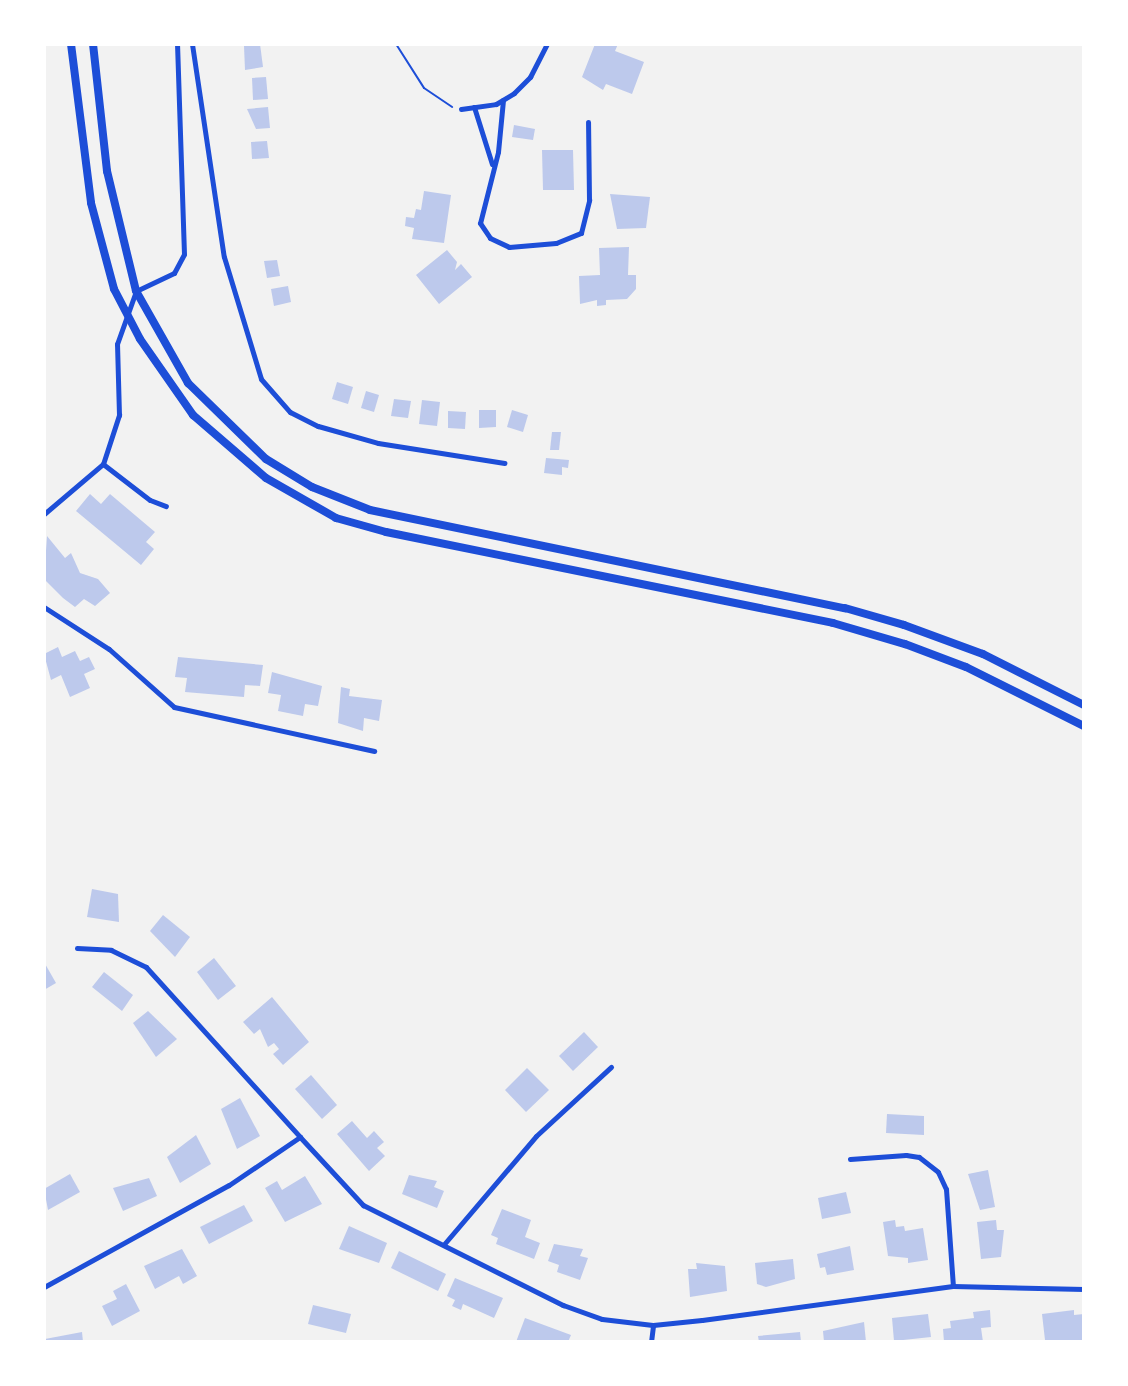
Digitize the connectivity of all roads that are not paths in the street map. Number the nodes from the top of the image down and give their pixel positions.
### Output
1 (71, 44) edge
2 (93, 44) edge
3 (177, 44) edge
4 (192, 44) edge
5 (547, 44) edge
6 (503, 100) junction
7 (474, 107) junction
8 (461, 109) road end
9 (588, 122) dead end
10 (492, 165) junction
11 (136, 291) junction
12 (127, 315) junction
13 (504, 463) dead end
14 (103, 464) junction
15 (166, 506) dead end
16 (44, 514) edge
17 (44, 607) edge
18 (1084, 705) edge
19 (1084, 726) edge
20 (374, 751) dead end
21 (77, 948) dead end
22 (611, 1067) dead end
23 (300, 1137) junction
24 (850, 1159) dead end
25 (445, 1243) junction
26 (953, 1286) junction
27 (44, 1287) edge
28 (1084, 1289) edge
29 (653, 1325) junction
30 (651, 1342) edge

1 - 12 main road
2 - 11 main road
3 - 11 street
4 - 13 street
5 - 6 street
6 - 7 street
6 - 10 street
7 - 8 street
7 - 10 street
9 - 10 street
11 - 12 street
11 - 18 main road
12 - 14 street
12 - 19 main road
14 - 15 street
14 - 16 street
17 - 20 street
21 - 23 street
22 - 25 street
23 - 25 street
23 - 27 street
24 - 26 street
25 - 29 street
26 - 28 street
26 - 29 street
29 - 30 street

